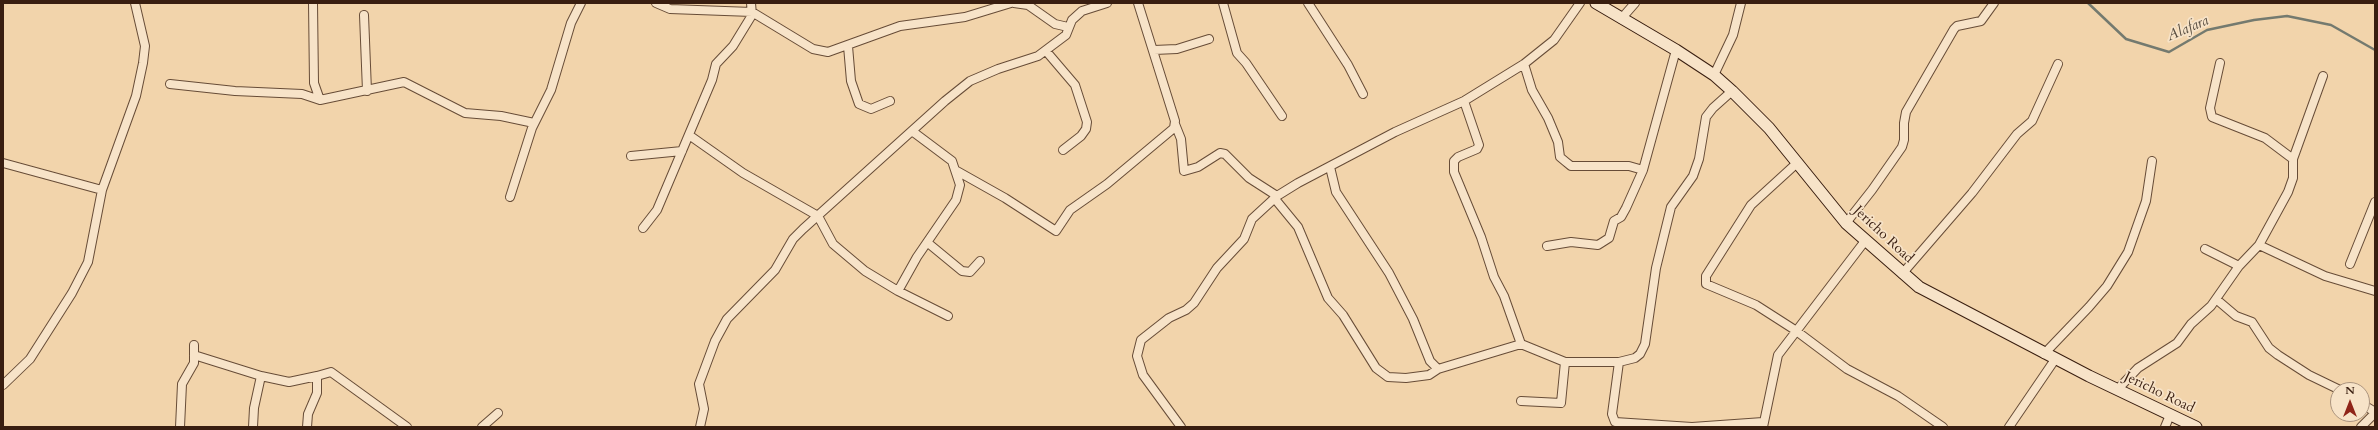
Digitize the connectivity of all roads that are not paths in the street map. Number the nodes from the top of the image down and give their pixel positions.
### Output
1 (135, 3) edge
2 (313, 3) edge
3 (581, 3) edge
4 (656, 3) edge
5 (751, 3) edge
6 (1011, 3) edge
7 (1014, 3) edge
8 (1107, 3) edge
9 (1138, 3) edge
10 (1223, 3) edge
11 (1308, 3) edge
12 (1580, 3) edge
13 (1596, 3) edge
14 (1635, 3) edge
15 (1741, 3) edge
16 (1994, 3) edge
17 (1001, 4) edge
18 (752, 12) junction
19 (364, 15) dead end
20 (1621, 19) junction
21 (1068, 27) junction
22 (1209, 39) dead end
23 (848, 46) junction
24 (1154, 50) junction
25 (1676, 50) junction
26 (1046, 51) junction
27 (2220, 63) dead end
28 (1524, 64) junction
29 (2058, 64) dead end
30 (1714, 75) junction
31 (2323, 76) dead end
32 (170, 84) dead end
33 (1732, 91) junction
34 (367, 92) junction
35 (1363, 94) dead end
36 (320, 100) junction
37 (1464, 100) junction
38 (890, 101) dead end
39 (1282, 116) dead end
40 (534, 123) junction
41 (1175, 124) junction
42 (912, 131) junction
43 (689, 135) junction
44 (1062, 150) dead end
45 (682, 151) junction
46 (631, 156) dead end
47 (2294, 159) junction
48 (2152, 161) dead end
49 (3, 163) edge
50 (1797, 163) junction
51 (1330, 168) junction
52 (1643, 170) junction
53 (957, 171) junction
54 (102, 190) junction
55 (510, 197) dead end
56 (1276, 197) junction
57 (2375, 203) edge
58 (818, 216) junction
59 (1846, 223) junction
60 (644, 228) dead end
61 (1865, 241) junction
62 (928, 243) junction
63 (2259, 245) junction
64 (1547, 246) dead end
65 (2205, 248) dead end
66 (980, 261) dead end
67 (2350, 264) dead end
68 (2239, 266) junction
69 (1902, 274) junction
70 (898, 291) junction
71 (2375, 291) edge
72 (2216, 299) junction
73 (948, 316) dead end
74 (1795, 330) junction
75 (1521, 344) junction
76 (194, 345) dead end
77 (2044, 354) junction
78 (194, 355) junction
79 (2056, 358) junction
80 (1565, 362) junction
81 (1619, 362) junction
82 (1438, 369) junction
83 (261, 376) junction
84 (318, 376) junction
85 (3, 385) edge
86 (2330, 385) edge
87 (2118, 390) junction
88 (1521, 401) dead end
89 (498, 413) dead end
90 (2375, 413) edge
91 (2170, 415) junction
92 (1763, 424) edge
93 (180, 427) edge
94 (253, 427) edge
95 (307, 427) edge
96 (407, 427) edge
97 (482, 427) edge
98 (700, 427) edge
99 (1182, 427) edge
100 (1943, 427) edge
101 (2009, 427) edge
102 (2165, 427) edge
103 (2196, 427) edge
104 (2361, 427) edge

1 - 54 street
2 - 36 street
3 - 40 street
4 - 18 street
5 - 18 street
6 - 17 street
7 - 21 street
8 - 21 street
9 - 24 street
10 - 39 street
11 - 35 street
12 - 28 street
13 - 20 street, Jericho Road
14 - 20 street
15 - 30 street
16 - 59 street
17 - 23 street
18 - 23 street
18 - 43 street
19 - 34 street
20 - 25 street, Jericho Road
21 - 26 street
22 - 24 street
23 - 38 street
24 - 41 street
25 - 30 street, Jericho Road
25 - 52 street
26 - 42 street
26 - 44 street
27 - 47 street
28 - 37 street
28 - 52 street
29 - 69 street
30 - 33 street, Jericho Road
31 - 47 street
32 - 36 street
33 - 50 street, Jericho Road
33 - 81 street
34 - 36 street
34 - 40 street
37 - 51 street
37 - 75 street
40 - 55 street
41 - 53 street
41 - 56 street
42 - 53 street
42 - 58 street
43 - 45 street
43 - 58 street
45 - 46 street
45 - 60 street
47 - 63 street
48 - 77 street
49 - 54 street
50 - 59 street, Jericho Road
50 - 74 street
51 - 56 street
51 - 82 street
52 - 64 street
53 - 62 street
54 - 85 street
56 - 82 street
56 - 99 street
57 - 67 street
58 - 70 street
58 - 98 street
59 - 61 street, Jericho Road
61 - 69 street, Jericho Road
61 - 74 street
62 - 66 street
62 - 70 street
63 - 68 street
63 - 71 street
65 - 68 street
68 - 72 street
69 - 77 street, Jericho Road
70 - 73 street
72 - 86 street
72 - 87 street
74 - 92 street
74 - 100 street
75 - 80 street
75 - 82 street
76 - 78 street
77 - 79 street, Jericho Road
78 - 83 street
78 - 93 street
79 - 87 street, Jericho Road
79 - 101 street
80 - 81 street
80 - 88 street
81 - 92 street
83 - 84 street
83 - 94 street
84 - 95 street
84 - 96 street
87 - 91 street, Jericho Road
89 - 97 street
90 - 104 street
91 - 102 street
91 - 103 street, Jericho Road

